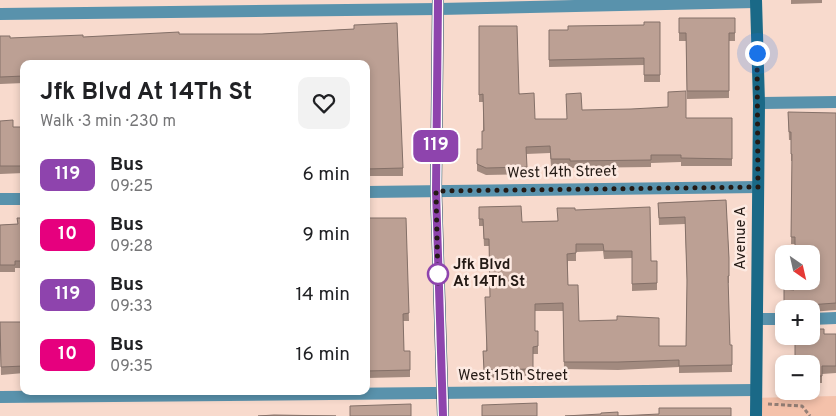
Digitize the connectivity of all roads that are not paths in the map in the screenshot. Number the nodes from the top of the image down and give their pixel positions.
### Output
1 (756, 1) edge
2 (438, 4) edge
3 (0, 14) edge
4 (836, 102) edge
5 (759, 103) junction
6 (758, 187) junction
7 (436, 191) junction
8 (370, 192) edge
9 (20, 199) edge
10 (0, 200) edge
11 (836, 318) edge
12 (757, 319) junction
13 (775, 319) edge
14 (820, 319) edge
15 (442, 393) junction
16 (370, 394) edge
17 (221, 395) edge
18 (0, 397) edge
19 (756, 403) edge
20 (443, 416) edge

1 - 2 street
1 - 5 street, Avenue A
2 - 3 street
2 - 7 main road
4 - 5 street
5 - 6 street, Avenue A
6 - 7 street, West 14th Street
6 - 12 street, Avenue A
7 - 8 street, West 14th Street
7 - 15 main road
9 - 10 street
11 - 14 street
12 - 13 street
12 - 19 street, Avenue A
15 - 16 street, West 15th Street
15 - 19 street, West 15th Street
15 - 20 main road
17 - 18 street, West 15th Street

